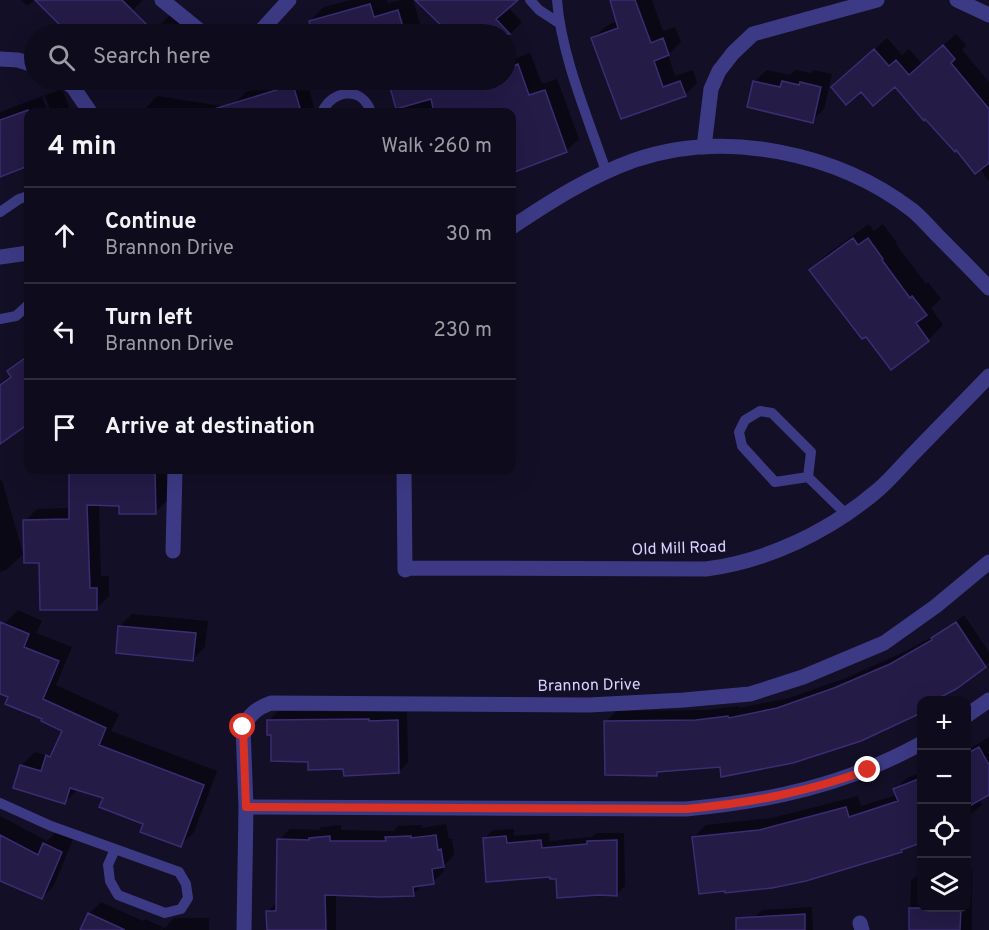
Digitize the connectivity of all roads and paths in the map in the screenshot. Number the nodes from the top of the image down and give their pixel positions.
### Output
1 (162, 0) edge
2 (289, 0) edge
3 (530, 0) edge
4 (558, 0) edge
5 (877, 0) edge
6 (957, 0) edge
7 (989, 15) edge
8 (559, 23) junction
9 (192, 24) edge
10 (267, 24) edge
11 (0, 59) edge
12 (24, 62) edge
13 (75, 90) edge
14 (87, 108) edge
15 (324, 108) edge
16 (369, 108) edge
17 (705, 147) junction
18 (606, 171) junction
19 (24, 197) edge
20 (0, 212) edge
21 (516, 224) edge
22 (24, 254) edge
23 (0, 257) edge
24 (989, 288) edge
25 (24, 309) edge
26 (0, 319) edge
27 (989, 376) edge
28 (175, 474) edge
29 (404, 474) edge
30 (808, 477) junction
31 (846, 514) junction
32 (173, 551) dead end
33 (989, 562) edge
34 (989, 700) edge
35 (971, 713) edge
36 (917, 745) edge
37 (0, 803) edge
38 (246, 807) junction
39 (115, 849) junction
40 (244, 930) edge

1 - 9 street
2 - 10 street
3 - 8 lane
4 - 8 lane
5 - 17 street
6 - 7 street
8 - 18 lane
11 - 12 street
13 - 14 street
15 - 16 lane
17 - 18 street
17 - 24 street
18 - 21 street
19 - 20 lane
22 - 23 street
25 - 26 lane
27 - 31 street, Old Mill Road
28 - 32 street
29 - 31 street, Old Mill Road
30 - 30 lane
30 - 31 lane
33 - 38 street, Brannon Drive
34 - 35 street
36 - 38 street
37 - 39 lane
38 - 40 street, Brannon Drive
39 - 39 lane

